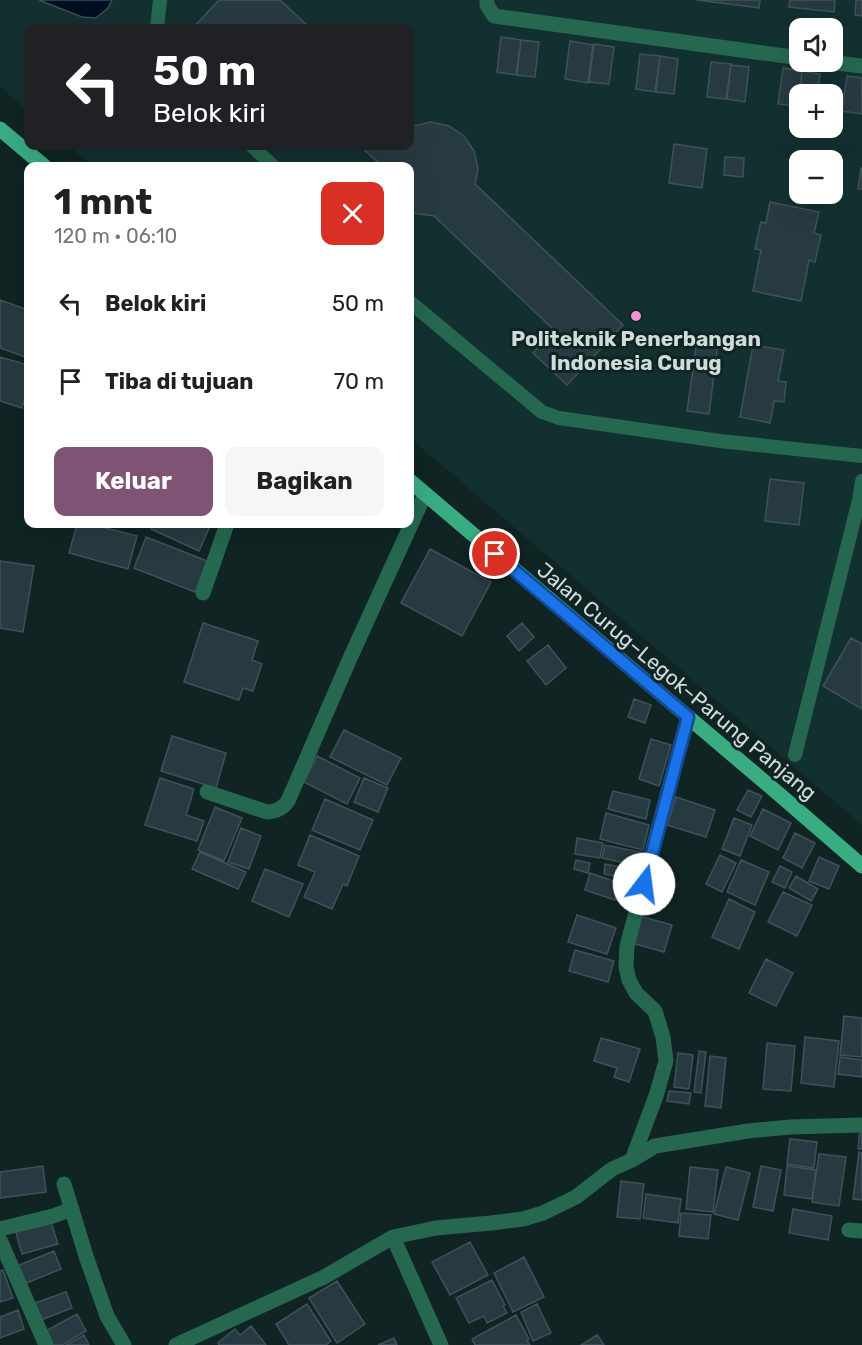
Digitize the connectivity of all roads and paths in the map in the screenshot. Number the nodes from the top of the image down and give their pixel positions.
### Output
1 (160, 0) edge
2 (488, 0) edge
3 (157, 24) edge
4 (789, 56) edge
5 (843, 64) edge
6 (862, 66) edge
7 (0, 129) edge
8 (24, 149) edge
9 (25, 150) edge
10 (256, 150) edge
11 (39, 162) edge
12 (269, 162) edge
13 (414, 305) edge
14 (862, 456) edge
15 (862, 481) edge
16 (414, 484) edge
17 (425, 494) junction
18 (861, 501) edge
19 (414, 518) edge
20 (858, 522) edge
21 (226, 528) edge
22 (409, 528) edge
23 (203, 593) dead end
24 (688, 717) junction
25 (795, 755) dead end
26 (207, 792) dead end
27 (862, 866) edge
28 (862, 1125) edge
29 (632, 1160) junction
30 (64, 1184) dead end
31 (72, 1209) junction
32 (0, 1229) edge
33 (393, 1237) junction
34 (0, 1240) edge
35 (46, 1345) edge
36 (124, 1345) edge
37 (177, 1345) edge
38 (441, 1345) edge

1 - 3 lane
2 - 4 street
5 - 6 street
7 - 8 main road
9 - 11 main road
10 - 12 lane
13 - 14 lane
15 - 18 lane
16 - 17 main road, Jalan Curug–Legok–Parung Panjang
17 - 19 street
17 - 24 main road, Jalan Curug–Legok–Parung Panjang
18 - 20 lane
20 - 25 lane
21 - 23 street
22 - 26 street
24 - 27 main road, Jalan Curug–Legok–Parung Panjang
24 - 29 street
28 - 29 street
29 - 33 street
30 - 31 street
31 - 32 street
31 - 36 street
33 - 37 street
33 - 38 street
34 - 35 street

